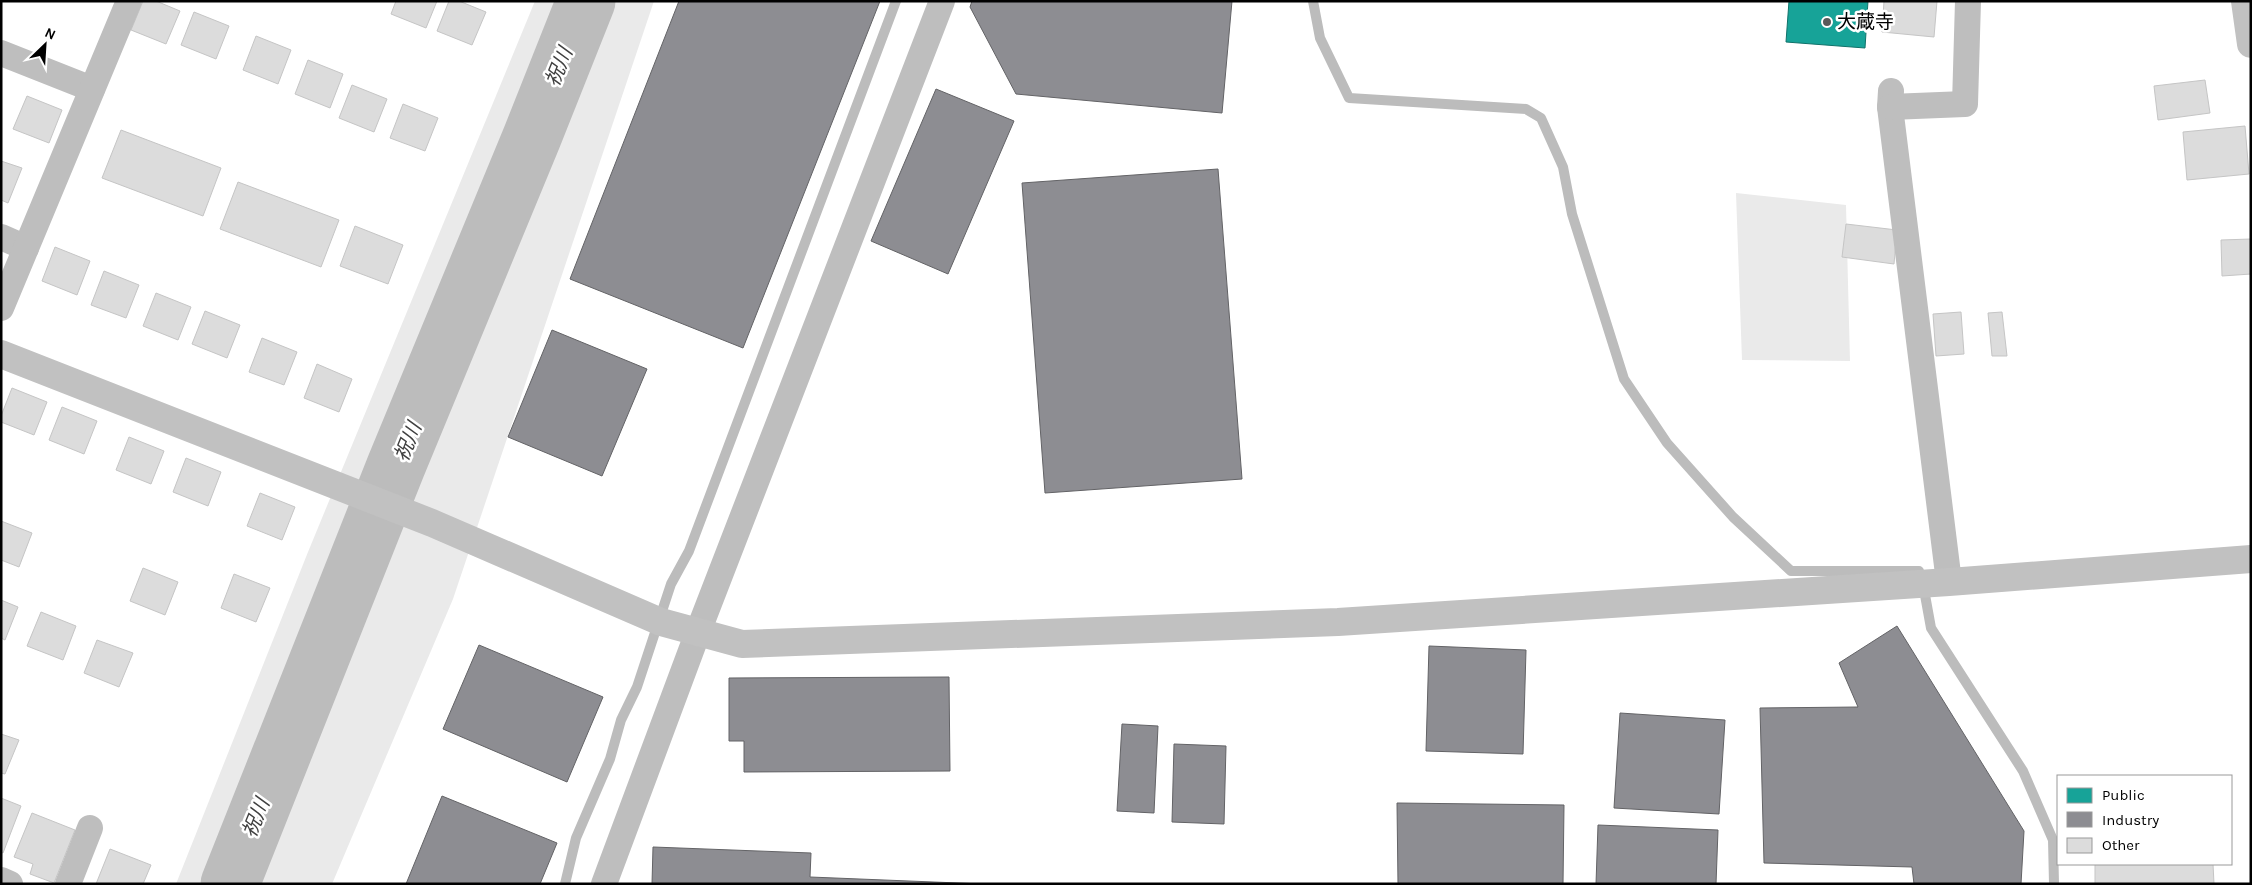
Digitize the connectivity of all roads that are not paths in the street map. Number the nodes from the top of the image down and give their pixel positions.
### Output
1 (129, 1) edge
2 (942, 1) edge
3 (1968, 1) edge
4 (2245, 1) edge
5 (2251, 44) edge
6 (1, 53) edge
7 (92, 89) junction
8 (1, 237) edge
9 (26, 248) junction
10 (1, 308) edge
11 (1, 354) edge
12 (2251, 559) edge
13 (1949, 582) junction
14 (698, 632) junction
15 (90, 828) dead end
16 (1, 880) edge
17 (10, 884) edge
18 (68, 884) edge
19 (604, 884) edge

1 - 7 street
2 - 14 street
3 - 13 street
4 - 5 street
6 - 7 street
7 - 9 street
8 - 9 street
9 - 10 street
11 - 14 street
12 - 13 street
13 - 14 street
14 - 19 street
15 - 18 street
16 - 17 street

